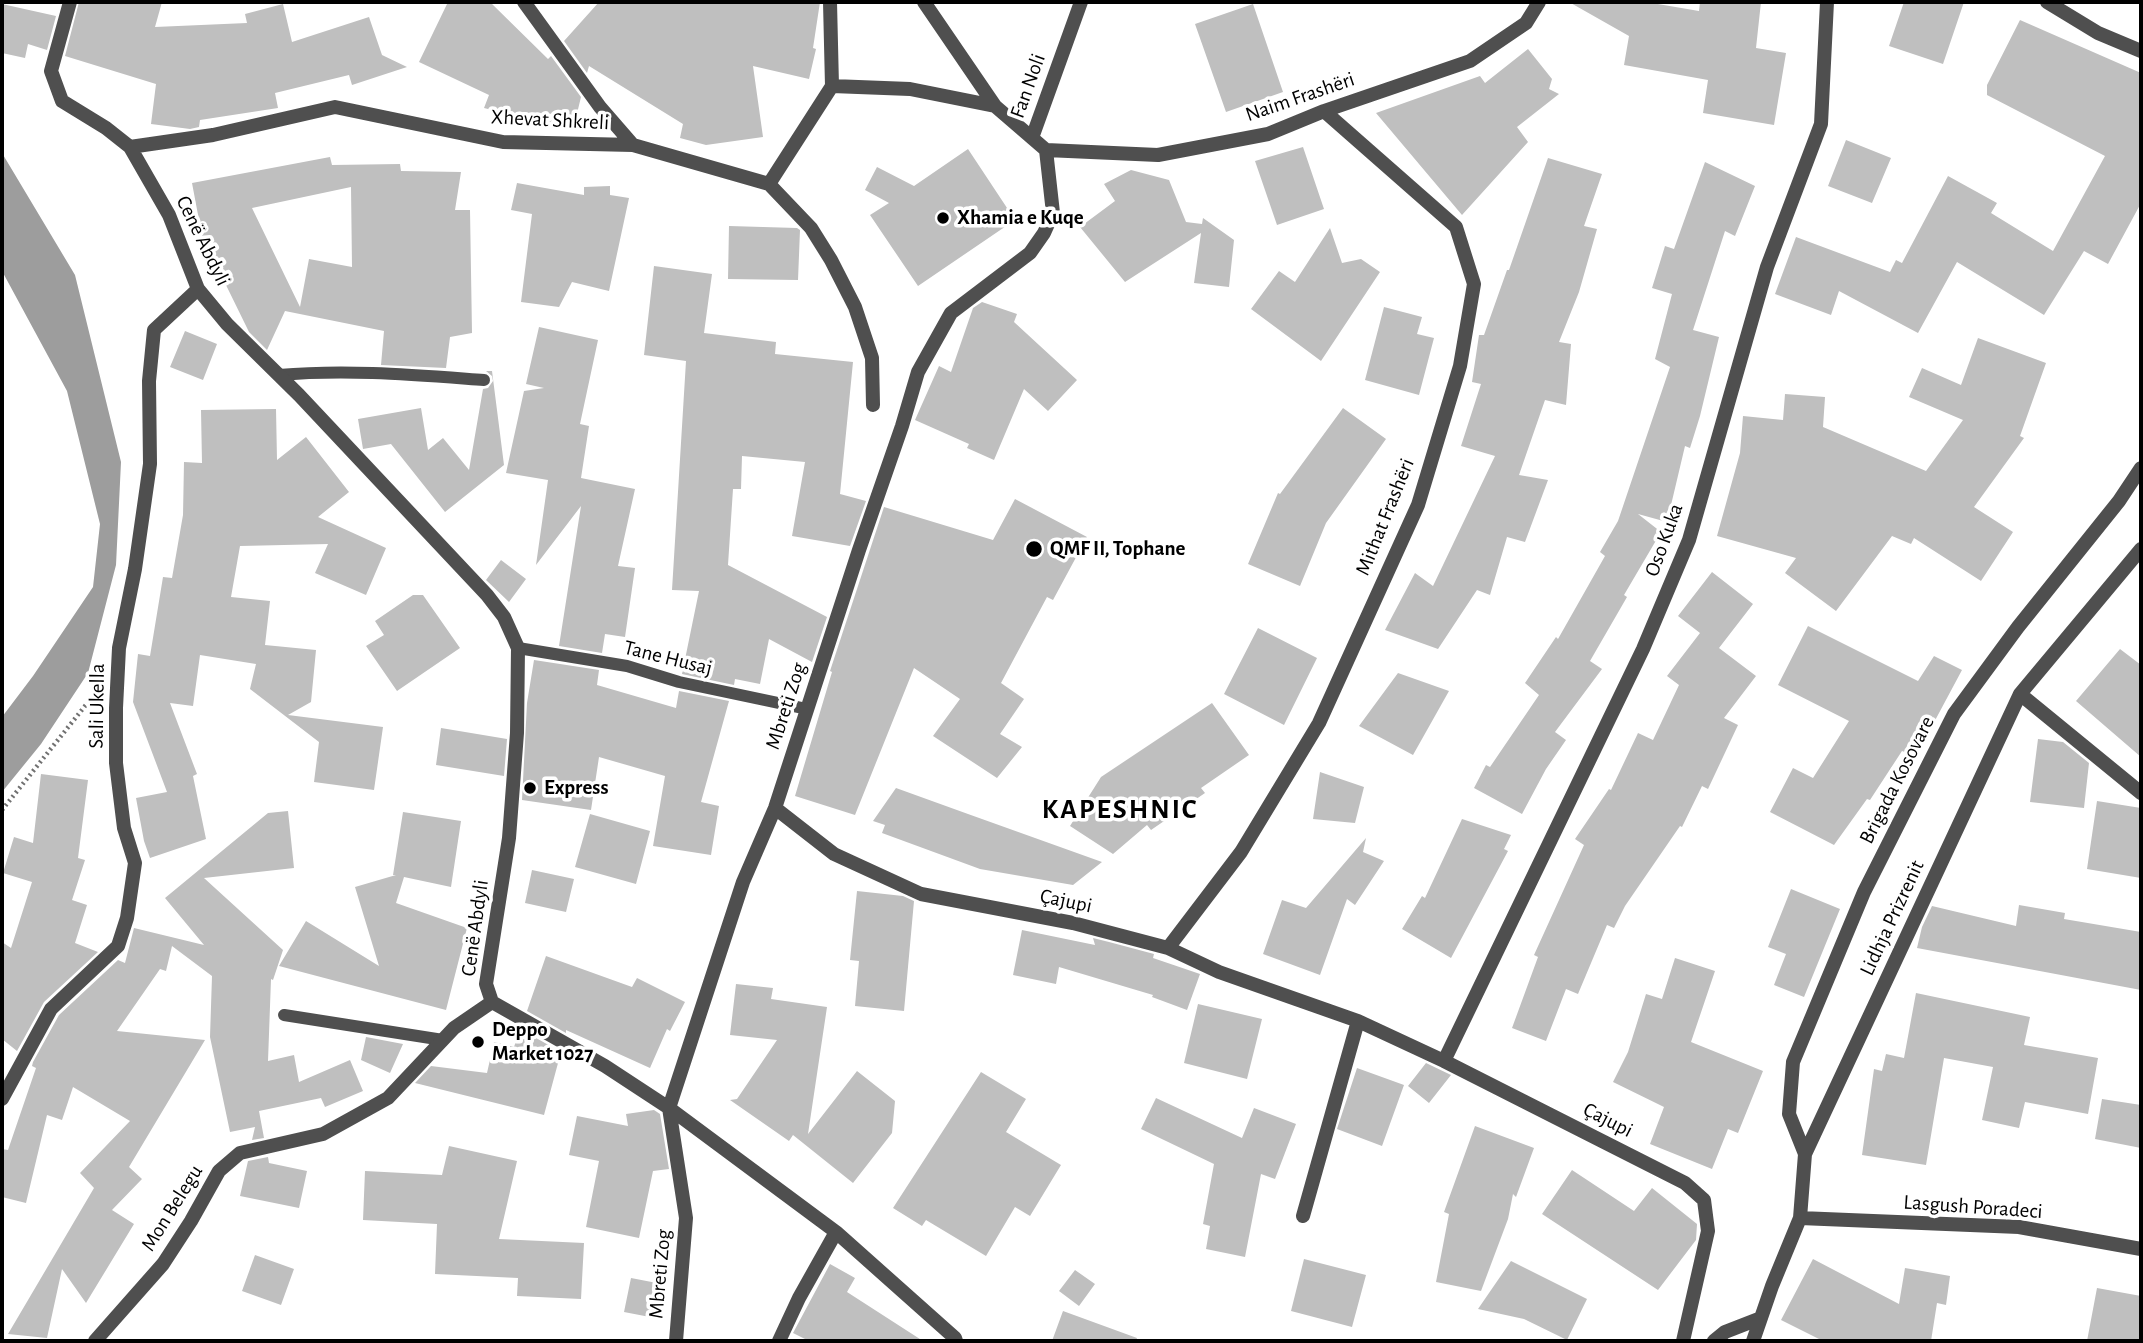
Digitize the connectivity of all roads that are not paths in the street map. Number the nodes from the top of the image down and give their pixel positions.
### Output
1 (70, 2) edge
2 (524, 2) edge
3 (830, 2) edge
4 (924, 2) edge
5 (1081, 2) edge
6 (1539, 2) edge
7 (1827, 2) edge
8 (2048, 2) edge
9 (2141, 51) edge
10 (832, 86) junction
11 (995, 106) junction
12 (1324, 111) junction
13 (1032, 138) junction
14 (633, 145) junction
15 (131, 147) junction
16 (1046, 150) junction
17 (769, 184) junction
18 (198, 289) junction
19 (279, 375) junction
20 (484, 380) dead end
21 (873, 405) dead end
22 (2141, 468) edge
23 (2141, 549) edge
24 (518, 648) junction
25 (2020, 694) junction
26 (807, 709) junction
27 (2141, 793) edge
28 (775, 808) junction
29 (1168, 947) junction
30 (492, 1002) junction
31 (284, 1015) dead end
32 (1358, 1021) junction
33 (443, 1040) junction
34 (1444, 1061) junction
35 (2, 1099) edge
36 (668, 1108) junction
37 (1805, 1154) junction
38 (1303, 1216) dead end
39 (1800, 1218) junction
40 (836, 1232) junction
41 (2141, 1249) edge
42 (1761, 1318) junction
43 (95, 1341) edge
44 (676, 1341) edge
45 (779, 1341) edge
46 (956, 1341) edge
47 (1683, 1341) edge
48 (1714, 1341) edge
49 (1753, 1341) edge

1 - 15 street
2 - 14 street
3 - 10 street
4 - 11 street, Fan Noli
5 - 13 street, Fan Noli
6 - 12 street, Naim Frashëri
7 - 34 street, Oso Kuka
8 - 9 street
10 - 11 street, Fan Noli
10 - 17 street
11 - 13 street, Fan Noli
12 - 16 street, Naim Frashëri
12 - 29 street, Mithat Frashëri
13 - 16 street
14 - 15 street, Xhevat Shkreli
14 - 17 street, Xhevat Shkreli
15 - 18 street, Cenë Abdyli
16 - 26 street, Mbreti Zog
17 - 21 street
18 - 19 street, Cenë Abdyli
18 - 35 street, Sali Ukella
19 - 20 lane
19 - 24 street, Cenë Abdyli
22 - 37 street, Brigada Kosovare
23 - 25 street, Lidhja Prizrenit
24 - 26 lane, Tane Husaj
24 - 30 street, Cenë Abdyli
25 - 27 street
25 - 37 street, Lidhja Prizrenit
26 - 28 street, Mbreti Zog
28 - 29 street, Çajupi
28 - 36 street, Mbreti Zog
29 - 32 street, Çajupi
30 - 33 street, Mon Belegu
30 - 36 street, Cenë Abdyli
31 - 33 lane
32 - 34 street, Çajupi
32 - 38 street
33 - 43 street, Mon Belegu
34 - 47 street, Çajupi
36 - 40 street, Cenë Abdyli
36 - 44 street, Mbreti Zog
37 - 39 street, Lidhja Prizrenit
39 - 41 street, Lasgush Poradeci
39 - 42 street, Lidhja Prizrenit
40 - 45 street
40 - 46 street, Cenë Abdyli
42 - 48 street
42 - 49 street, Lidhja Prizrenit

